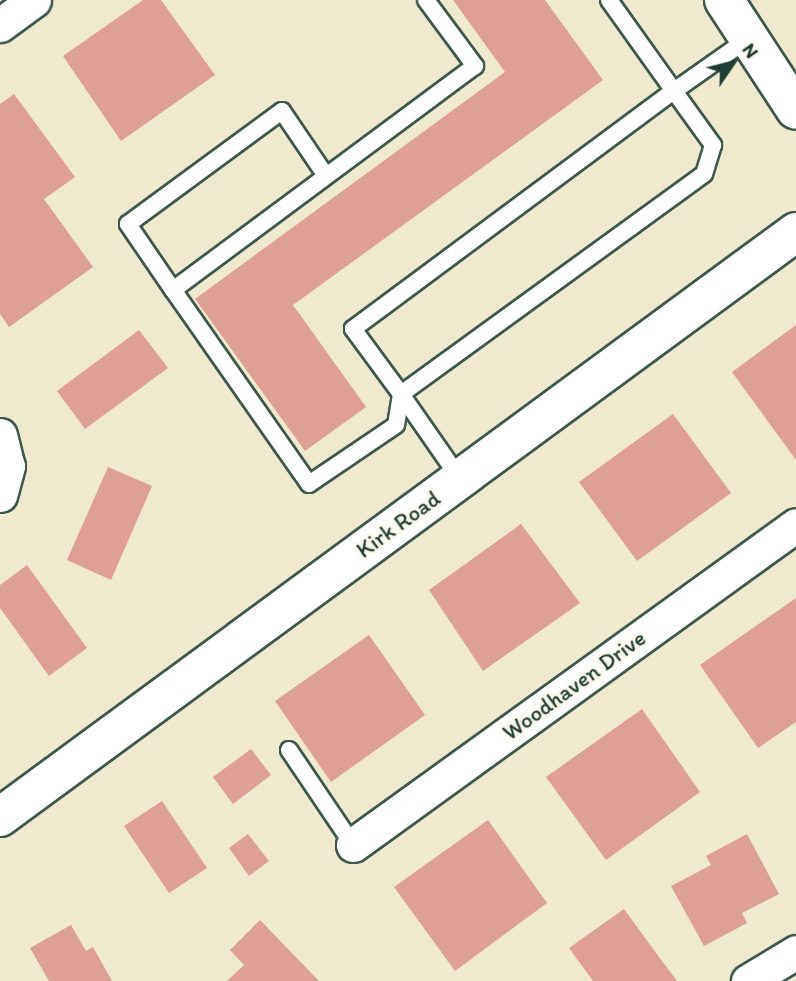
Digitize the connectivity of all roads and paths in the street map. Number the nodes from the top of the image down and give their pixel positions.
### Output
1 (34, 0) edge
2 (426, 0) edge
3 (610, 0) edge
4 (724, 0) edge
5 (0, 25) edge
6 (749, 38) junction
7 (674, 91) junction
8 (796, 110) edge
9 (326, 176) junction
10 (796, 232) edge
11 (173, 290) junction
12 (401, 394) junction
13 (0, 435) edge
14 (460, 479) junction
15 (0, 495) edge
16 (796, 525) edge
17 (289, 750) dead end
18 (0, 817) edge
19 (353, 845) joint
20 (796, 952) edge
21 (748, 981) edge

1 - 5 street
2 - 9 lane
3 - 7 lane
4 - 6 street
6 - 7 lane
6 - 8 street
7 - 12 lane
7 - 12 lane
9 - 11 lane
9 - 11 lane
10 - 14 street, Kirk Road
11 - 12 lane
12 - 14 lane
13 - 15 street
14 - 18 street, Kirk Road
16 - 19 street, Woodhaven Drive
17 - 19 lane
20 - 21 street

